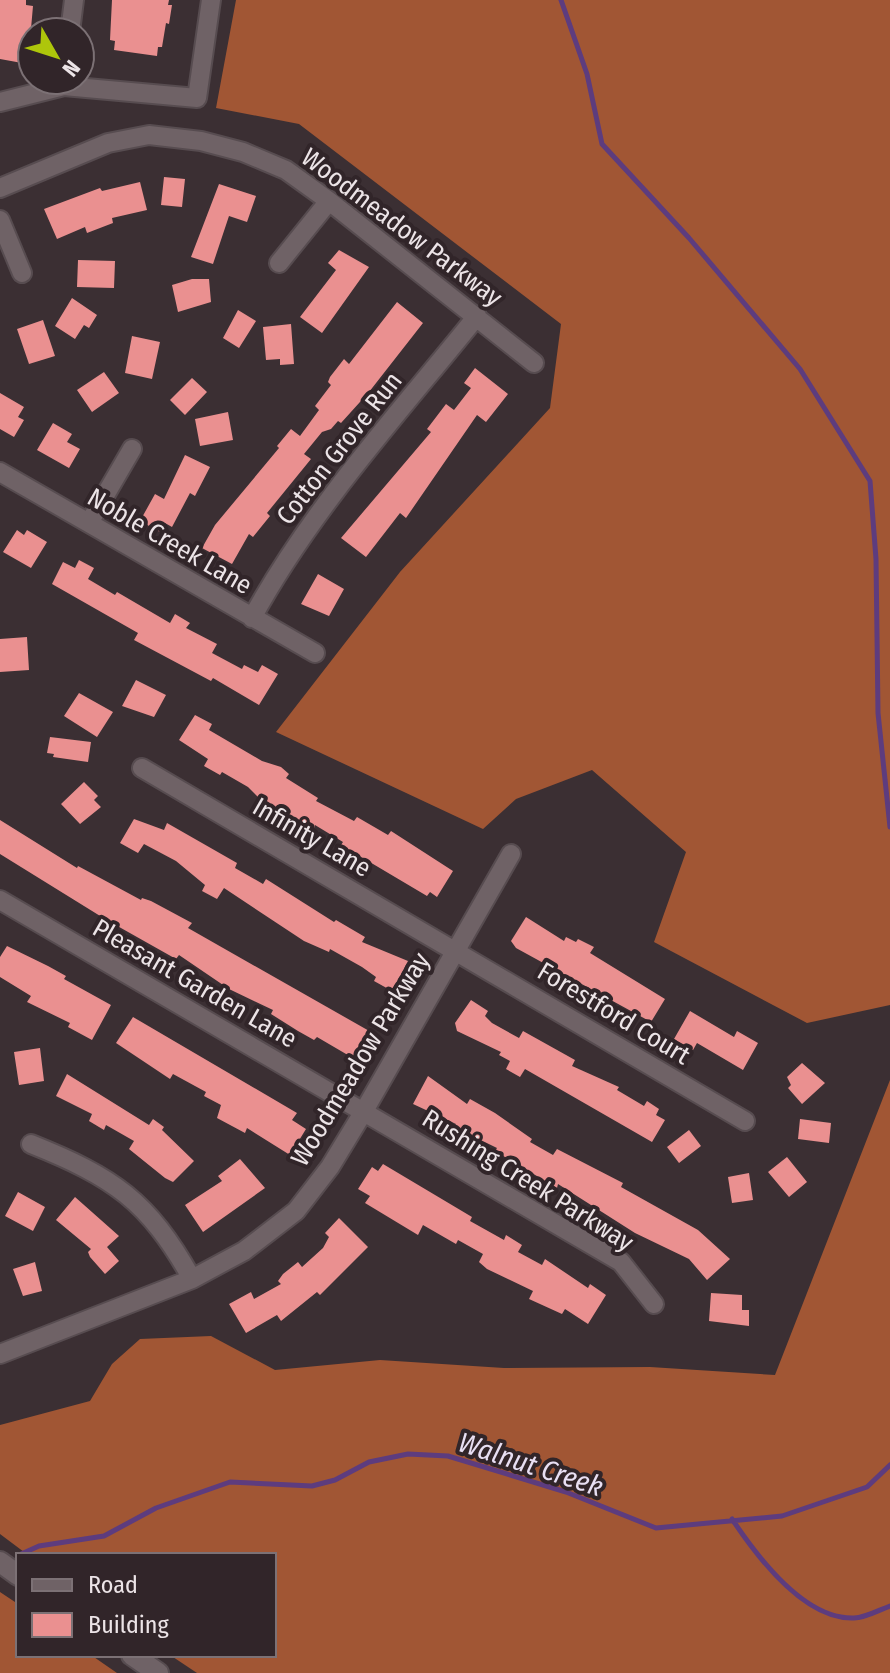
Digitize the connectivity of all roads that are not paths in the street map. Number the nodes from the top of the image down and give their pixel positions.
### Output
1 (211, 0) edge
2 (96, 87) edge
3 (20, 96) edge
4 (0, 102) edge
5 (0, 188) edge
6 (329, 201) junction
7 (0, 220) edge
8 (279, 263) dead end
9 (22, 273) dead end
10 (477, 316) junction
11 (534, 363) dead end
12 (132, 449) dead end
13 (0, 472) edge
14 (89, 523) junction
15 (252, 618) junction
16 (315, 653) dead end
17 (142, 768) dead end
18 (511, 854) dead end
19 (0, 900) edge
20 (456, 950) junction
21 (364, 1111) junction
22 (745, 1121) dead end
23 (31, 1144) dead end
24 (192, 1279) junction
25 (654, 1304) dead end
26 (0, 1354) edge
27 (135, 1657) edge
28 (158, 1673) edge

1 - 2 street
3 - 4 street
5 - 6 street, Woodmeadow Parkway
6 - 8 street
6 - 10 street, Woodmeadow Parkway
7 - 9 street
10 - 11 street, Woodmeadow Parkway
10 - 15 street, Cotton Grove Run
12 - 14 street
13 - 14 street, Noble Creek Lane
14 - 15 street, Noble Creek Lane
15 - 16 street, Noble Creek Lane
17 - 20 street, Infinity Lane
18 - 20 street, Woodmeadow Parkway
19 - 21 street, Pleasant Garden Lane
20 - 21 street, Woodmeadow Parkway
20 - 22 street, Forestford Court
21 - 24 street, Woodmeadow Parkway
21 - 25 street, Rushing Creek Parkway
23 - 24 street
24 - 26 street, Woodmeadow Parkway
27 - 28 main road

